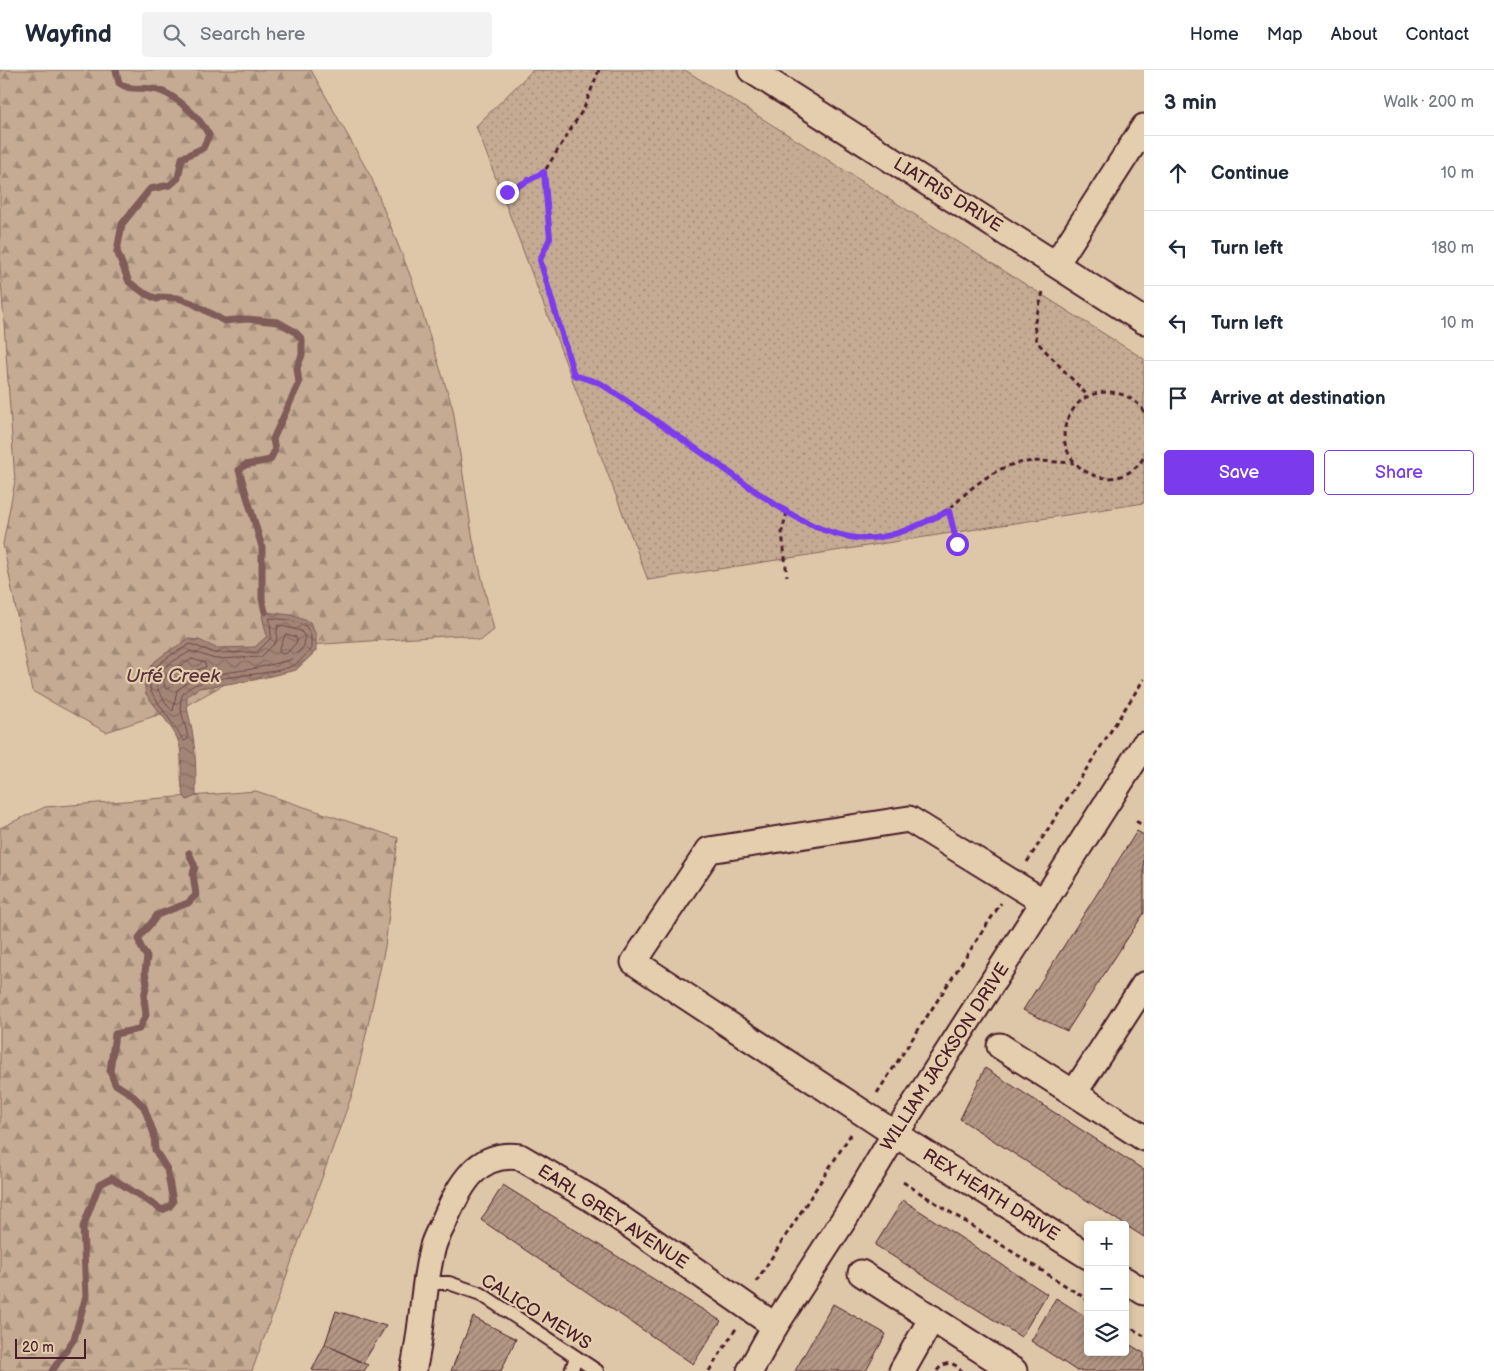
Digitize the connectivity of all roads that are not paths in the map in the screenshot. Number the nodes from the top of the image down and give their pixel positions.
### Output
1 (751, 70) edge
2 (1144, 127) edge
3 (1056, 264) junction
4 (1144, 320) edge
5 (1144, 745) edge
6 (1044, 902) junction
7 (1144, 985) edge
8 (1000, 1046) dead end
9 (1074, 1093) junction
10 (895, 1134) junction
11 (1144, 1138) edge
12 (1084, 1253) edge
13 (861, 1273) dead end
14 (426, 1283) junction
15 (1129, 1283) edge
16 (1144, 1292) edge
17 (932, 1318) junction
18 (775, 1326) junction
19 (576, 1358) junction
20 (414, 1371) edge
21 (570, 1371) edge
22 (597, 1371) edge
23 (750, 1371) edge
24 (902, 1371) edge
25 (1014, 1371) edge

1 - 3 street, LIATRIS DRIVE
2 - 3 street
3 - 4 street, LIATRIS DRIVE
5 - 6 street, WILLIAM JACKSON DRIVE
6 - 10 street, WILLIAM JACKSON DRIVE
6 - 10 street, REX HEATH DRIVE
7 - 9 street
8 - 9 street
9 - 11 street
10 - 12 street, REX HEATH DRIVE
10 - 18 street, WILLIAM JACKSON DRIVE
13 - 17 street
14 - 18 street, EARL GREY AVENUE
14 - 19 lane, CALICO MEWS
14 - 20 street, EARL GREY AVENUE
15 - 16 street
17 - 24 street
17 - 25 street
18 - 23 street, WILLIAM JACKSON DRIVE
19 - 21 lane
19 - 22 lane, CALICO MEWS

